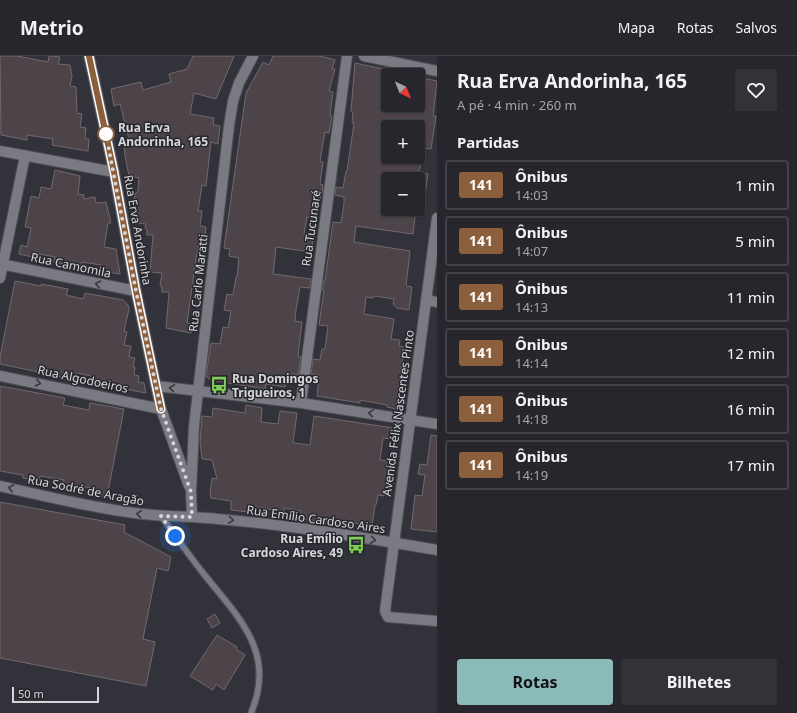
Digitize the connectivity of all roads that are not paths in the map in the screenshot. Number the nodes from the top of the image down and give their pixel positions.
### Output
1 (89, 56) edge
2 (253, 56) edge
3 (347, 56) edge
4 (364, 56) edge
5 (437, 71) edge
6 (0, 151) edge
7 (25, 156) junction
8 (114, 172) junction
9 (437, 218) edge
10 (1, 264) edge
11 (0, 278) edge
12 (136, 291) junction
13 (426, 300) junction
14 (437, 302) edge
15 (0, 376) edge
16 (156, 386) junction
17 (198, 391) junction
18 (301, 403) junction
19 (161, 409) junction
20 (410, 419) junction
21 (437, 424) edge
22 (0, 486) edge
23 (191, 492) junction
24 (161, 516) junction
25 (192, 517) junction
26 (393, 543) junction
27 (437, 550) edge
28 (437, 621) edge
29 (251, 713) edge

1 - 8 street, Rua Erva Andorinha
2 - 17 street, Rua Carlo Maratti
3 - 18 street, Rua Tucunaré
4 - 5 street
6 - 7 street
7 - 8 street
7 - 10 street
8 - 12 street, Rua Erva Andorinha
9 - 13 street, Avenida Félix Nascentes Pinto
10 - 11 street
12 -> 10 street, Rua Camomila
12 - 16 street, Rua Erva Andorinha
13 - 14 street
13 - 20 street, Avenida Félix Nascentes Pinto
15 -> 19 street, Rua Algodoeiros
17 -> 16 street
16 - 19 street, Rua Erva Andorinha
17 - 18 street
17 - 23 street, Rua Carlo Maratti
20 -> 18 street
19 - 23 street
20 - 21 street
20 - 26 street, Avenida Félix Nascentes Pinto
24 -> 22 street, Rua Sodré de Aragão
23 - 25 street, Rua Carlo Maratti
24 - 25 street, Rua Sodré de Aragão
24 - 29 lane
25 -> 26 street, Rua Emílio Cardoso Aires
26 - 27 street, Rua Emílio Cardoso Aires
26 - 28 street, Avenida Félix Nascentes Pinto

